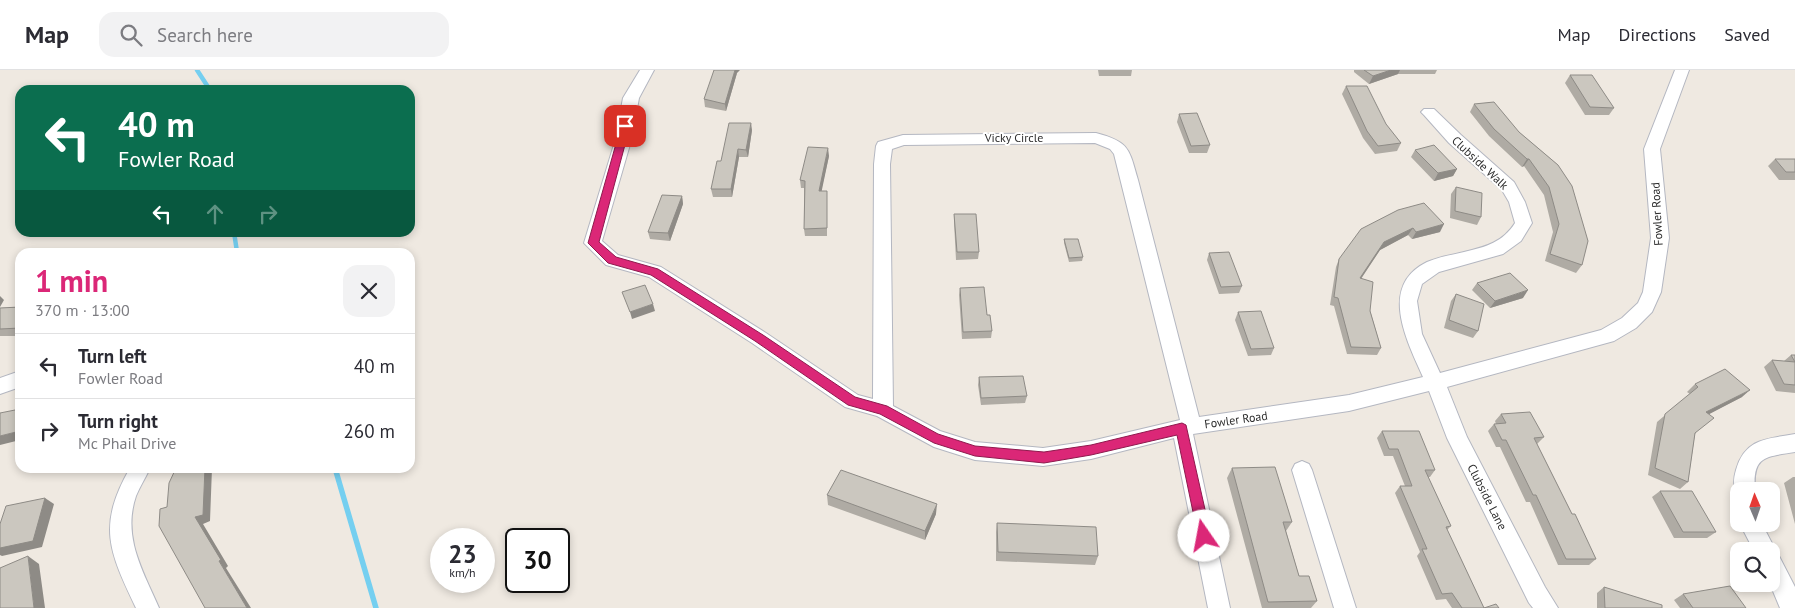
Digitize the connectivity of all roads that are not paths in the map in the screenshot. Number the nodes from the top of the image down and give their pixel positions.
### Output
1 (646, 70) edge
2 (1682, 70) edge
3 (1430, 112) dead end
4 (15, 381) edge
5 (1435, 382) junction
6 (0, 386) edge
7 (883, 410) junction
8 (1186, 427) junction
9 (1795, 443) edge
10 (1302, 470) dead end
11 (137, 473) edge
12 (1743, 482) edge
13 (1780, 580) edge
14 (148, 608) edge
15 (1220, 608) edge
16 (1345, 608) edge
17 (1547, 608) edge
18 (1791, 608) edge

1 - 7 street, Fowler Road
2 - 5 street, Fowler Road
3 - 5 street, Clubside Walk
4 - 6 street
5 - 8 street, Fowler Road
5 - 17 street, Clubside Lane
7 - 8 street, Fowler Road
7 - 8 street, Vicky Circle
8 - 15 street
9 - 12 street
10 - 16 street
11 - 14 street
13 - 18 street

